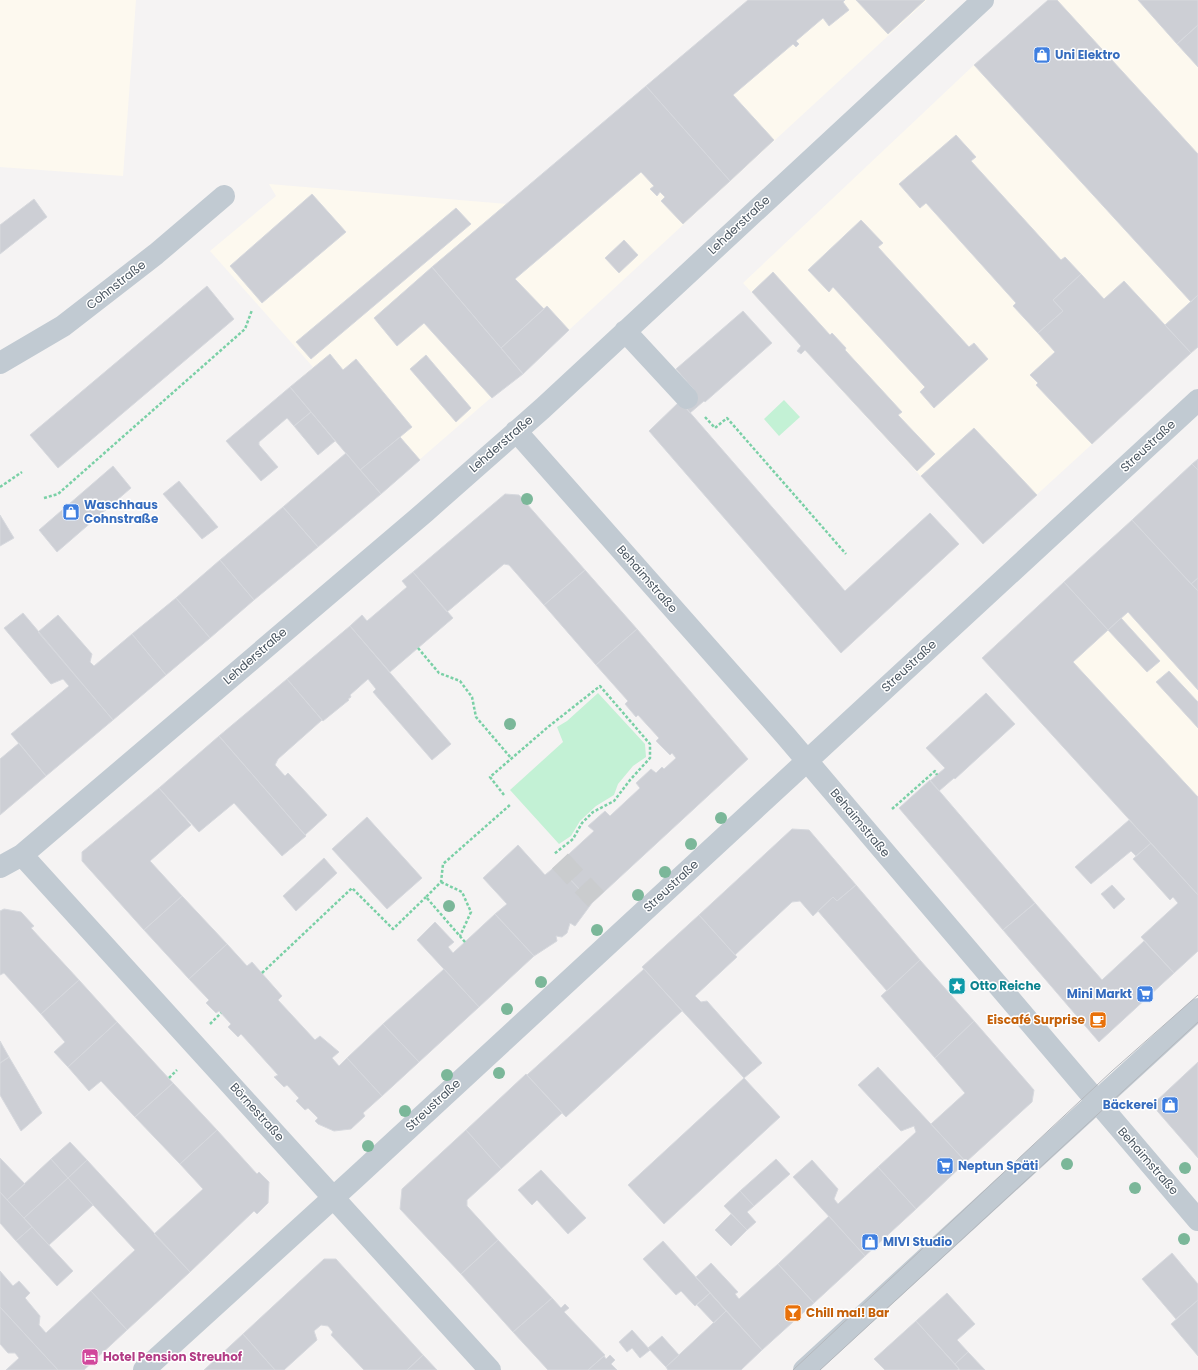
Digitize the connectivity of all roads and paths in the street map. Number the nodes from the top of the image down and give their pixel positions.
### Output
1 (983, 0) edge
2 (224, 196) dead end
3 (252, 310) dead end
4 (625, 331) junction
5 (0, 363) edge
6 (1198, 400) edge
7 (694, 405) joint
8 (516, 431) junction
9 (22, 472) dead end
10 (0, 487) edge
11 (44, 498) dead end
12 (846, 554) dead end
13 (418, 648) dead end
14 (511, 758) junction
15 (806, 760) junction
16 (937, 775) dead end
17 (504, 795) dead end
18 (511, 804) dead end
19 (892, 809) dead end
20 (554, 854) dead end
21 (22, 855) junction
22 (0, 867) edge
23 (441, 882) junction
24 (426, 897) junction
25 (460, 936) junction
26 (465, 942) dead end
27 (262, 973) dead end
28 (1198, 1009) edge
29 (177, 1070) dead end
30 (169, 1078) dead end
31 (1097, 1102) junction
32 (334, 1196) junction
33 (1198, 1220) edge
34 (144, 1370) edge
35 (490, 1370) edge
36 (804, 1370) edge

1 - 4 street, Lehderstraße
2 - 5 street, Cohnstraße
3 - 11 path
4 - 7 street
4 - 8 street, Lehderstraße
6 - 15 street, Streustraße
7 - 12 path
8 - 15 street, Behaimstraße
8 - 21 street, Lehderstraße
9 - 10 path
13 - 14 path
14 - 17 path
14 - 20 path
15 - 31 street, Behaimstraße
15 - 32 street, Streustraße
16 - 19 path
18 - 23 path
21 - 22 street, Lehderstraße
21 - 32 street, Börnestraße
23 - 24 path
23 - 25 path
24 - 25 path
24 - 27 path
25 - 26 path
28 - 31 street
29 - 30 path
31 - 33 street, Behaimstraße
31 - 36 street
32 - 34 street, Streustraße
32 - 35 street, Börnestraße

